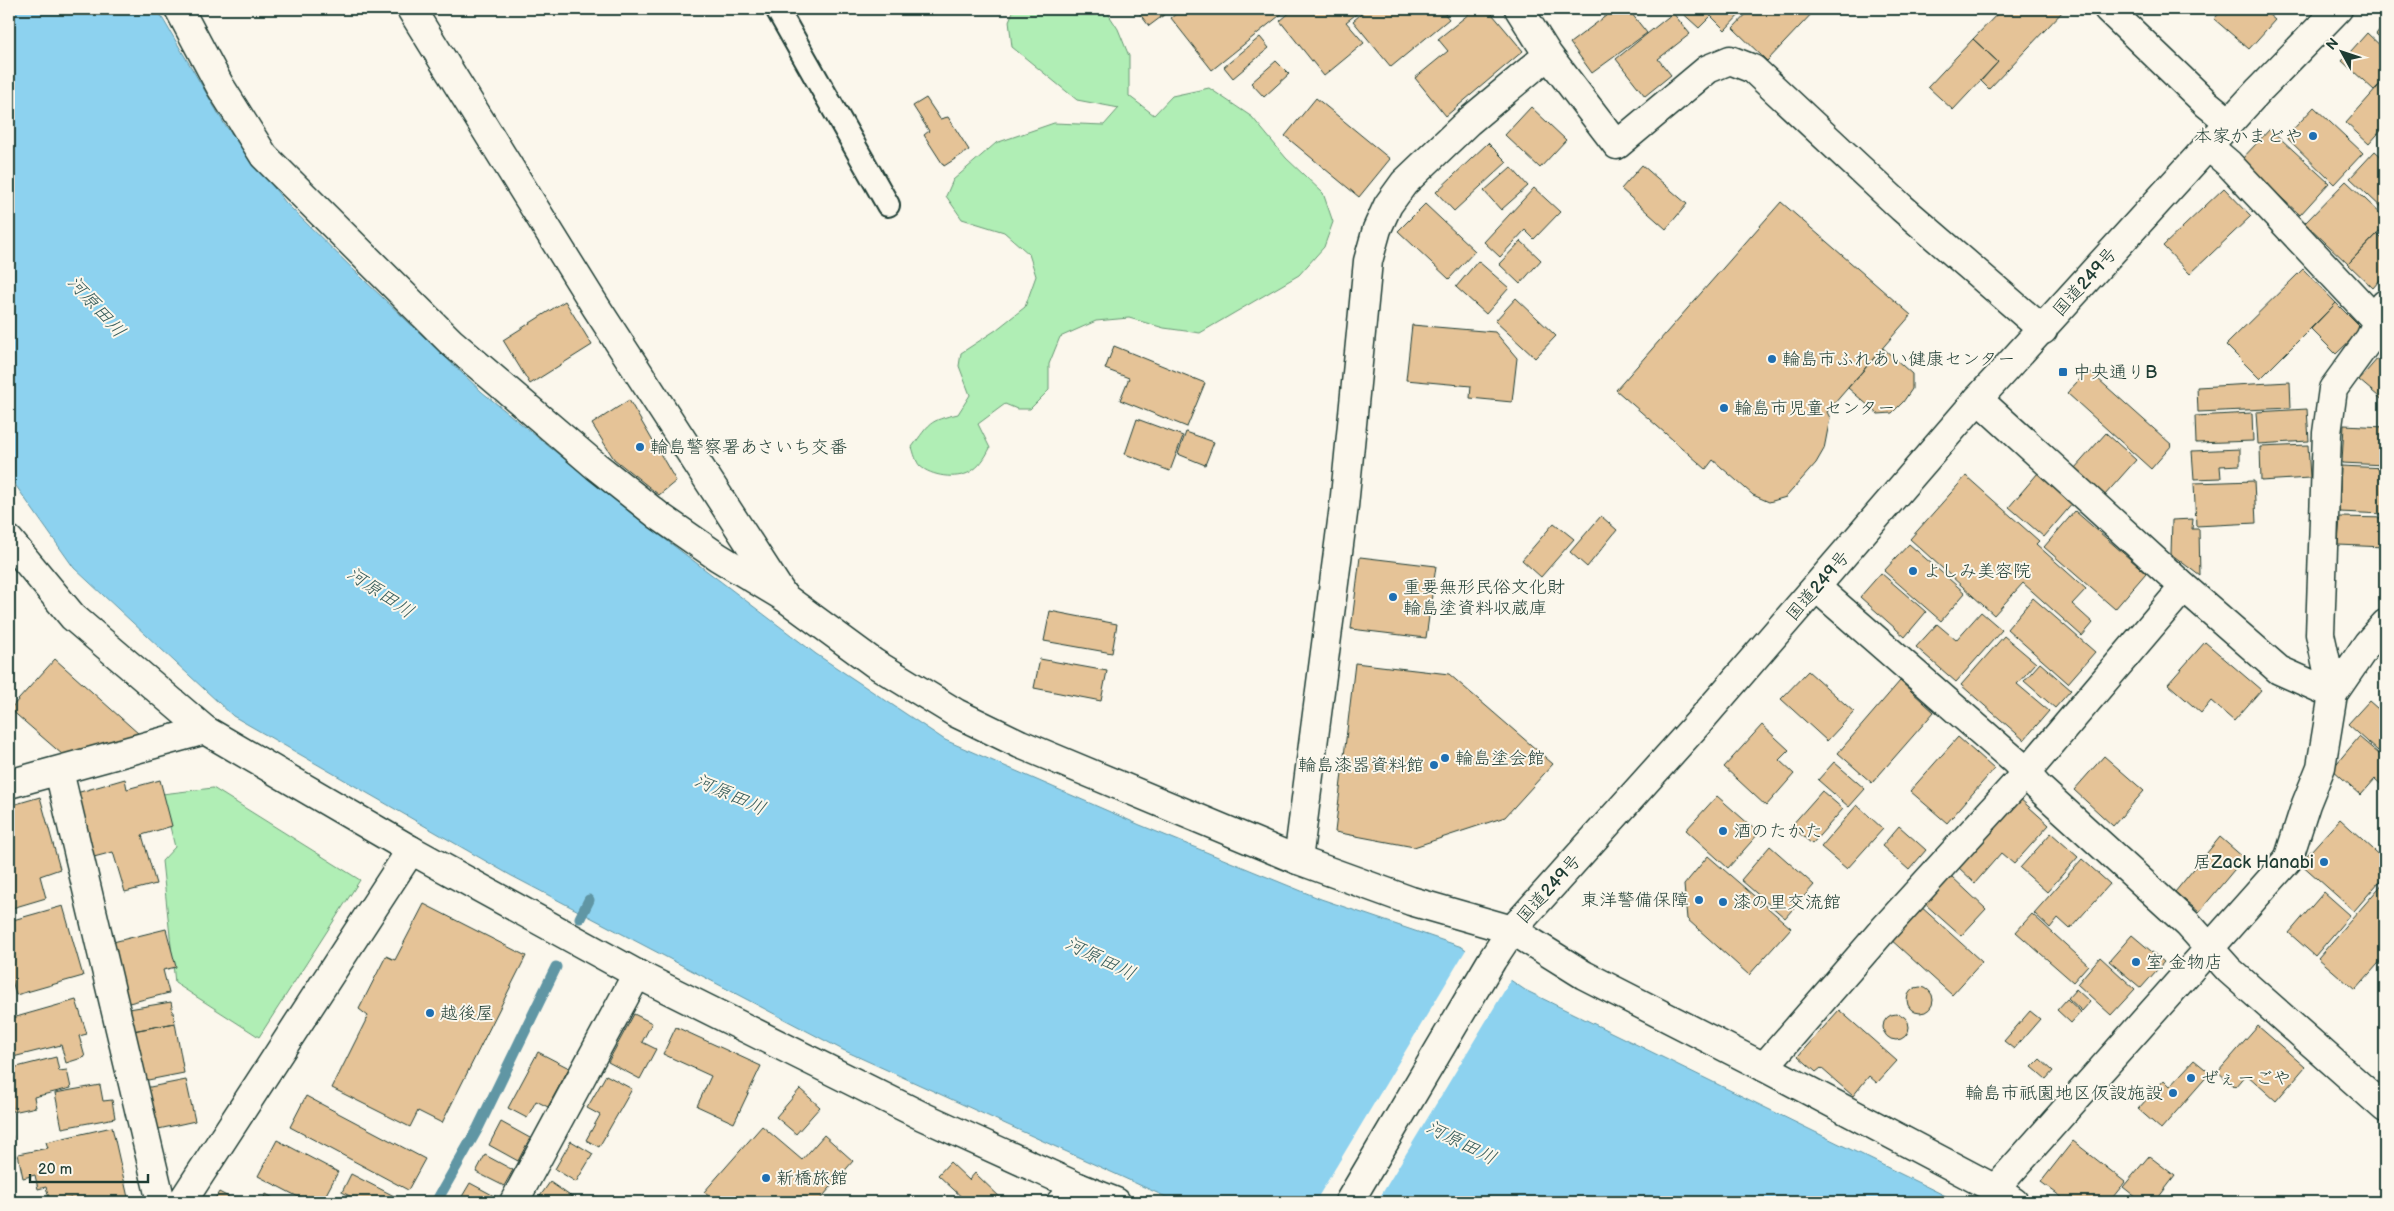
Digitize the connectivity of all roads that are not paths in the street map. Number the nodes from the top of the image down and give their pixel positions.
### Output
1 (179, 9) edge
2 (777, 9) edge
3 (1519, 9) edge
4 (2108, 9) edge
5 (2338, 9) edge
6 (415, 10) edge
7 (1548, 54) junction
8 (2229, 122) junction
9 (2208, 146) junction
10 (888, 205) dead end
11 (2383, 319) edge
12 (2042, 330) junction
13 (1978, 399) junction
14 (9, 540) edge
15 (1817, 588) junction
16 (2184, 588) junction
17 (784, 597) junction
18 (2385, 624) edge
19 (2333, 694) junction
20 (206, 730) junction
21 (59, 771) junction
22 (2026, 773) junction
23 (9, 784) edge
24 (412, 850) junction
25 (1298, 860) junction
26 (1512, 930) junction
27 (2210, 948) junction
28 (637, 974) junction
29 (1764, 1067) junction
30 (2385, 1108) edge
31 (1070, 1195) edge
32 (2005, 1196) edge
33 (161, 1202) edge
34 (182, 1202) edge
35 (514, 1202) edge
36 (1116, 1202) edge
37 (1349, 1202) edge

1 - 17 main road
2 - 10 lane
3 - 7 main road
4 - 8 main road
5 - 8 main road, 国道249号
6 - 17 main road
7 - 12 main road
7 - 25 main road
8 - 9 main road, 国道249号
9 - 11 main road
9 - 12 main road, 国道249号
11 - 19 main road
12 - 13 main road, 国道249号
13 - 15 main road, 国道249号
13 - 16 main road
14 - 20 main road
15 - 22 main road
15 - 26 main road, 国道249号
16 - 19 main road
16 - 22 main road
17 - 25 main road
18 - 19 main road
19 - 27 main road
20 - 21 main road
20 - 24 main road
21 - 23 main road
21 - 33 main road
22 - 27 main road
22 - 29 main road
24 - 28 main road
24 - 34 main road
25 - 26 main road
26 - 29 main road
26 - 37 main road, 国道249号
27 - 30 main road
27 - 32 main road
28 - 31 main road
28 - 35 main road
29 - 32 main road
31 - 36 main road

